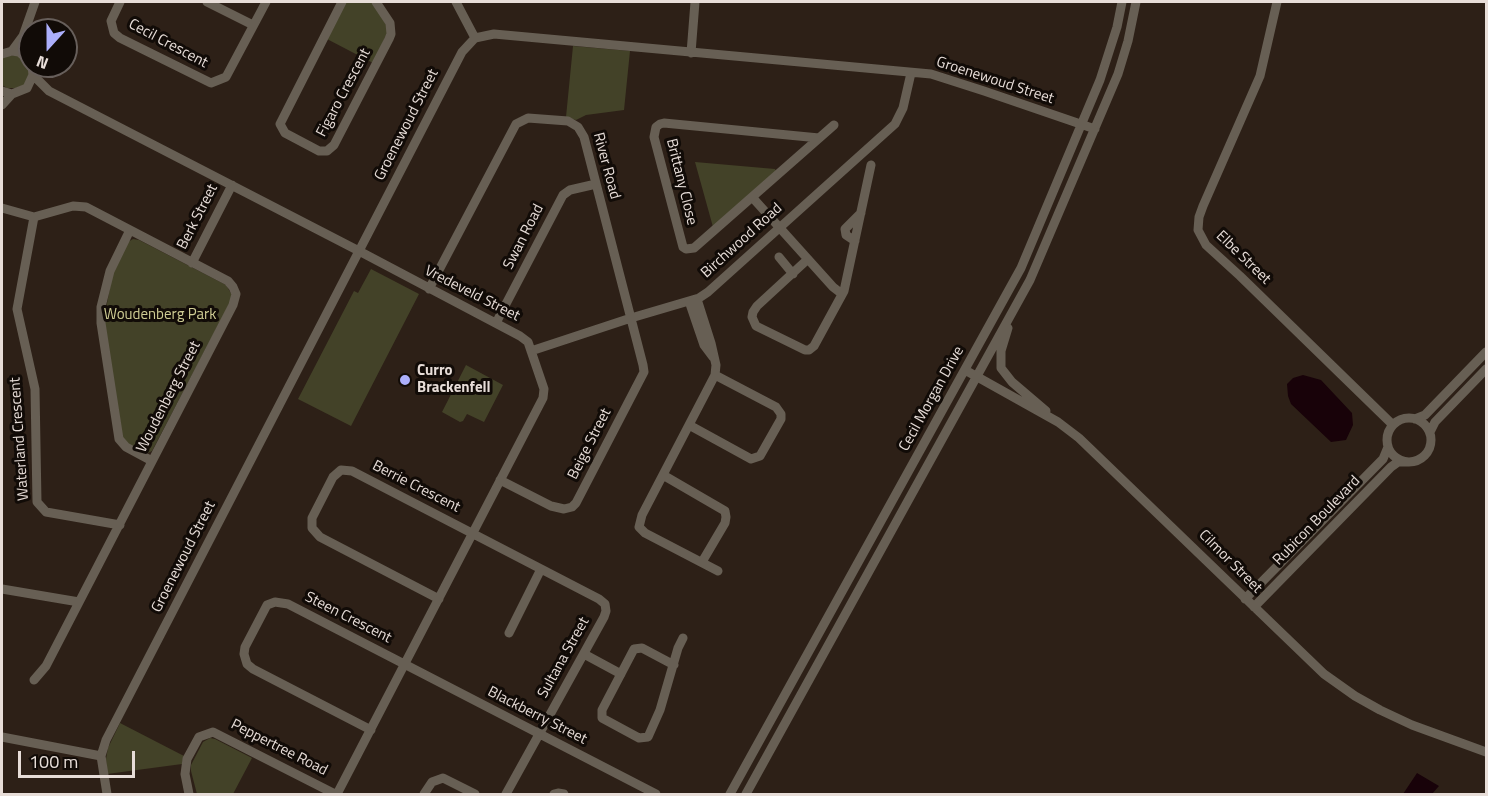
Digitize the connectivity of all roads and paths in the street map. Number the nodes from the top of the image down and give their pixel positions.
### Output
1 (35, 2) edge
2 (120, 2) edge
3 (207, 2) edge
4 (266, 2) edge
5 (342, 2) edge
6 (376, 2) edge
7 (456, 2) edge
8 (695, 2) edge
9 (1122, 2) edge
10 (1136, 2) edge
11 (1277, 2) edge
12 (29, 18) edge
13 (254, 25) junction
14 (475, 38) junction
15 (18, 43) edge
16 (12, 51) junction
17 (691, 53) junction
18 (2, 54) edge
19 (18, 54) edge
20 (911, 73) junction
21 (30, 78) edge
22 (39, 78) edge
23 (27, 88) junction
24 (2, 91) edge
25 (49, 91) junction
26 (12, 94) junction
27 (2, 105) edge
28 (1082, 124) junction
29 (834, 125) dead end
30 (1095, 129) junction
31 (819, 138) junction
32 (872, 165) dead end
33 (596, 184) junction
34 (231, 186) junction
35 (752, 197) junction
36 (2, 208) edge
37 (34, 217) junction
38 (779, 228) junction
39 (130, 230) junction
40 (359, 251) junction
41 (779, 257) dead end
42 (808, 260) junction
43 (192, 263) junction
44 (793, 274) junction
45 (429, 289) junction
46 (842, 294) junction
47 (693, 300) junction
48 (631, 318) junction
49 (496, 323) junction
50 (1008, 323) junction
51 (531, 351) junction
52 (1486, 352) edge
53 (1486, 369) edge
54 (965, 370) junction
55 (715, 375) junction
56 (977, 377) junction
57 (1415, 419) junction
58 (1058, 422) junction
59 (689, 425) junction
60 (1393, 425) junction
61 (1430, 432) junction
62 (1388, 447) junction
63 (152, 461) junction
64 (1405, 462) junction
65 (663, 475) junction
66 (500, 480) junction
67 (120, 525) junction
68 (473, 533) junction
69 (702, 562) junction
70 (541, 568) junction
71 (718, 571) dead end
72 (2, 590) edge
73 (439, 598) junction
74 (1245, 599) junction
75 (79, 602) junction
76 (1254, 607) junction
77 (508, 633) dead end
78 (683, 638) dead end
79 (584, 654) junction
80 (405, 664) junction
81 (674, 665) junction
82 (621, 674) junction
83 (34, 680) dead end
84 (371, 730) junction
85 (540, 734) junction
86 (2, 737) edge
87 (1486, 752) edge
88 (101, 756) junction
89 (107, 795) edge
90 (189, 795) edge
91 (336, 795) edge
92 (424, 795) edge
93 (475, 795) edge
94 (506, 795) edge
95 (554, 795) edge
96 (564, 795) edge
97 (656, 795) edge
98 (730, 795) edge
99 (746, 795) edge

1 - 12 street
2 - 13 street, Cecil Crescent
3 - 13 street
4 - 13 street, Cecil Crescent
5 - 6 street, Figaro Crescent
7 - 14 street
8 - 17 street
9 - 28 street, Cecil Morgan Drive
10 - 30 street, Cecil Morgan Drive
11 - 60 street, Elbe Street
14 - 17 street, Groenewoud Street
14 - 40 street, Groenewoud Street
15 - 16 street
16 - 18 street
16 - 19 street
17 - 20 street, Groenewoud Street
20 - 28 street, Groenewoud Street
20 - 38 street, Birchwood Road
21 - 23 street
22 - 25 street, Vredeveld Street
23 - 25 street, Vredeveld Street
23 - 26 street
24 - 26 street
25 - 34 street, Vredeveld Street
26 - 27 street
28 - 30 street, Groenewoud Street
28 - 54 street, Cecil Morgan Drive
29 - 31 street, Brittany Close
30 - 50 street, Cecil Morgan Drive
31 - 35 street, Brittany Close
31 - 35 street, Brittany Close
32 - 46 street
33 - 45 street, River Road
33 - 48 street, River Road
33 - 49 street, Swan Road
34 - 40 street, Vredeveld Street
34 - 43 street, Berk Street
35 - 38 street
36 - 37 street
37 - 39 street, Woudenberg Street
37 - 67 street, Waterland Crescent
38 - 42 street
38 - 47 street, Birchwood Road
39 - 43 street, Woudenberg Street
39 - 63 street
40 - 45 street, Vredeveld Street
40 - 88 street, Groenewoud Street
41 - 44 street
42 - 44 street
42 - 46 street
43 - 63 street, Woudenberg Street
44 - 46 street
45 - 49 street, Vredeveld Street
47 - 48 street, Birchwood Road
47 - 55 street
48 - 51 street, Birchwood Road
48 - 66 street, Beige Street
49 - 51 street, Vredeveld Street
50 - 56 street, Cecil Morgan Drive
50 - 58 street
51 - 66 street, Vredeveld Street
52 - 57 street
53 - 61 street
54 - 56 street, Cilmor Street
54 - 98 street, Cecil Morgan Drive
55 - 59 street
55 - 59 street
56 - 58 street, Cilmor Street
56 - 99 street, Cecil Morgan Drive
57 - 60 street
57 - 61 street
58 - 74 street, Cilmor Street
59 - 65 street
60 - 62 street
61 - 64 street
62 - 64 street
62 - 74 street, Rubicon Boulevard
63 - 67 street, Woudenberg Street
64 - 76 street, Rubicon Boulevard
65 - 69 street
65 - 69 street
66 - 68 street, Vredeveld Street
67 - 75 street, Woudenberg Street
68 - 70 street, Sultana Street
68 - 73 street, Vredeveld Street
68 - 73 street, Berrie Crescent
69 - 71 street
70 - 77 street
70 - 79 street, Sultana Street
72 - 75 street
73 - 80 street, Vredeveld Street
74 - 76 street, Cilmor Street
75 - 83 street, Woudenberg Street
76 - 87 street, Cilmor Street
78 - 81 street
79 - 82 street
79 - 85 street, Sultana Street
80 - 84 street, Vredeveld Street
80 - 84 street, Steen Crescent
80 - 85 street, Blackberry Street
81 - 82 street
81 - 82 street
84 - 91 street, Vredeveld Street
85 - 94 street, Sultana Street
85 - 97 street, Blackberry Street
86 - 88 street
88 - 89 street
90 - 91 street, Peppertree Road
92 - 93 street
95 - 96 street

